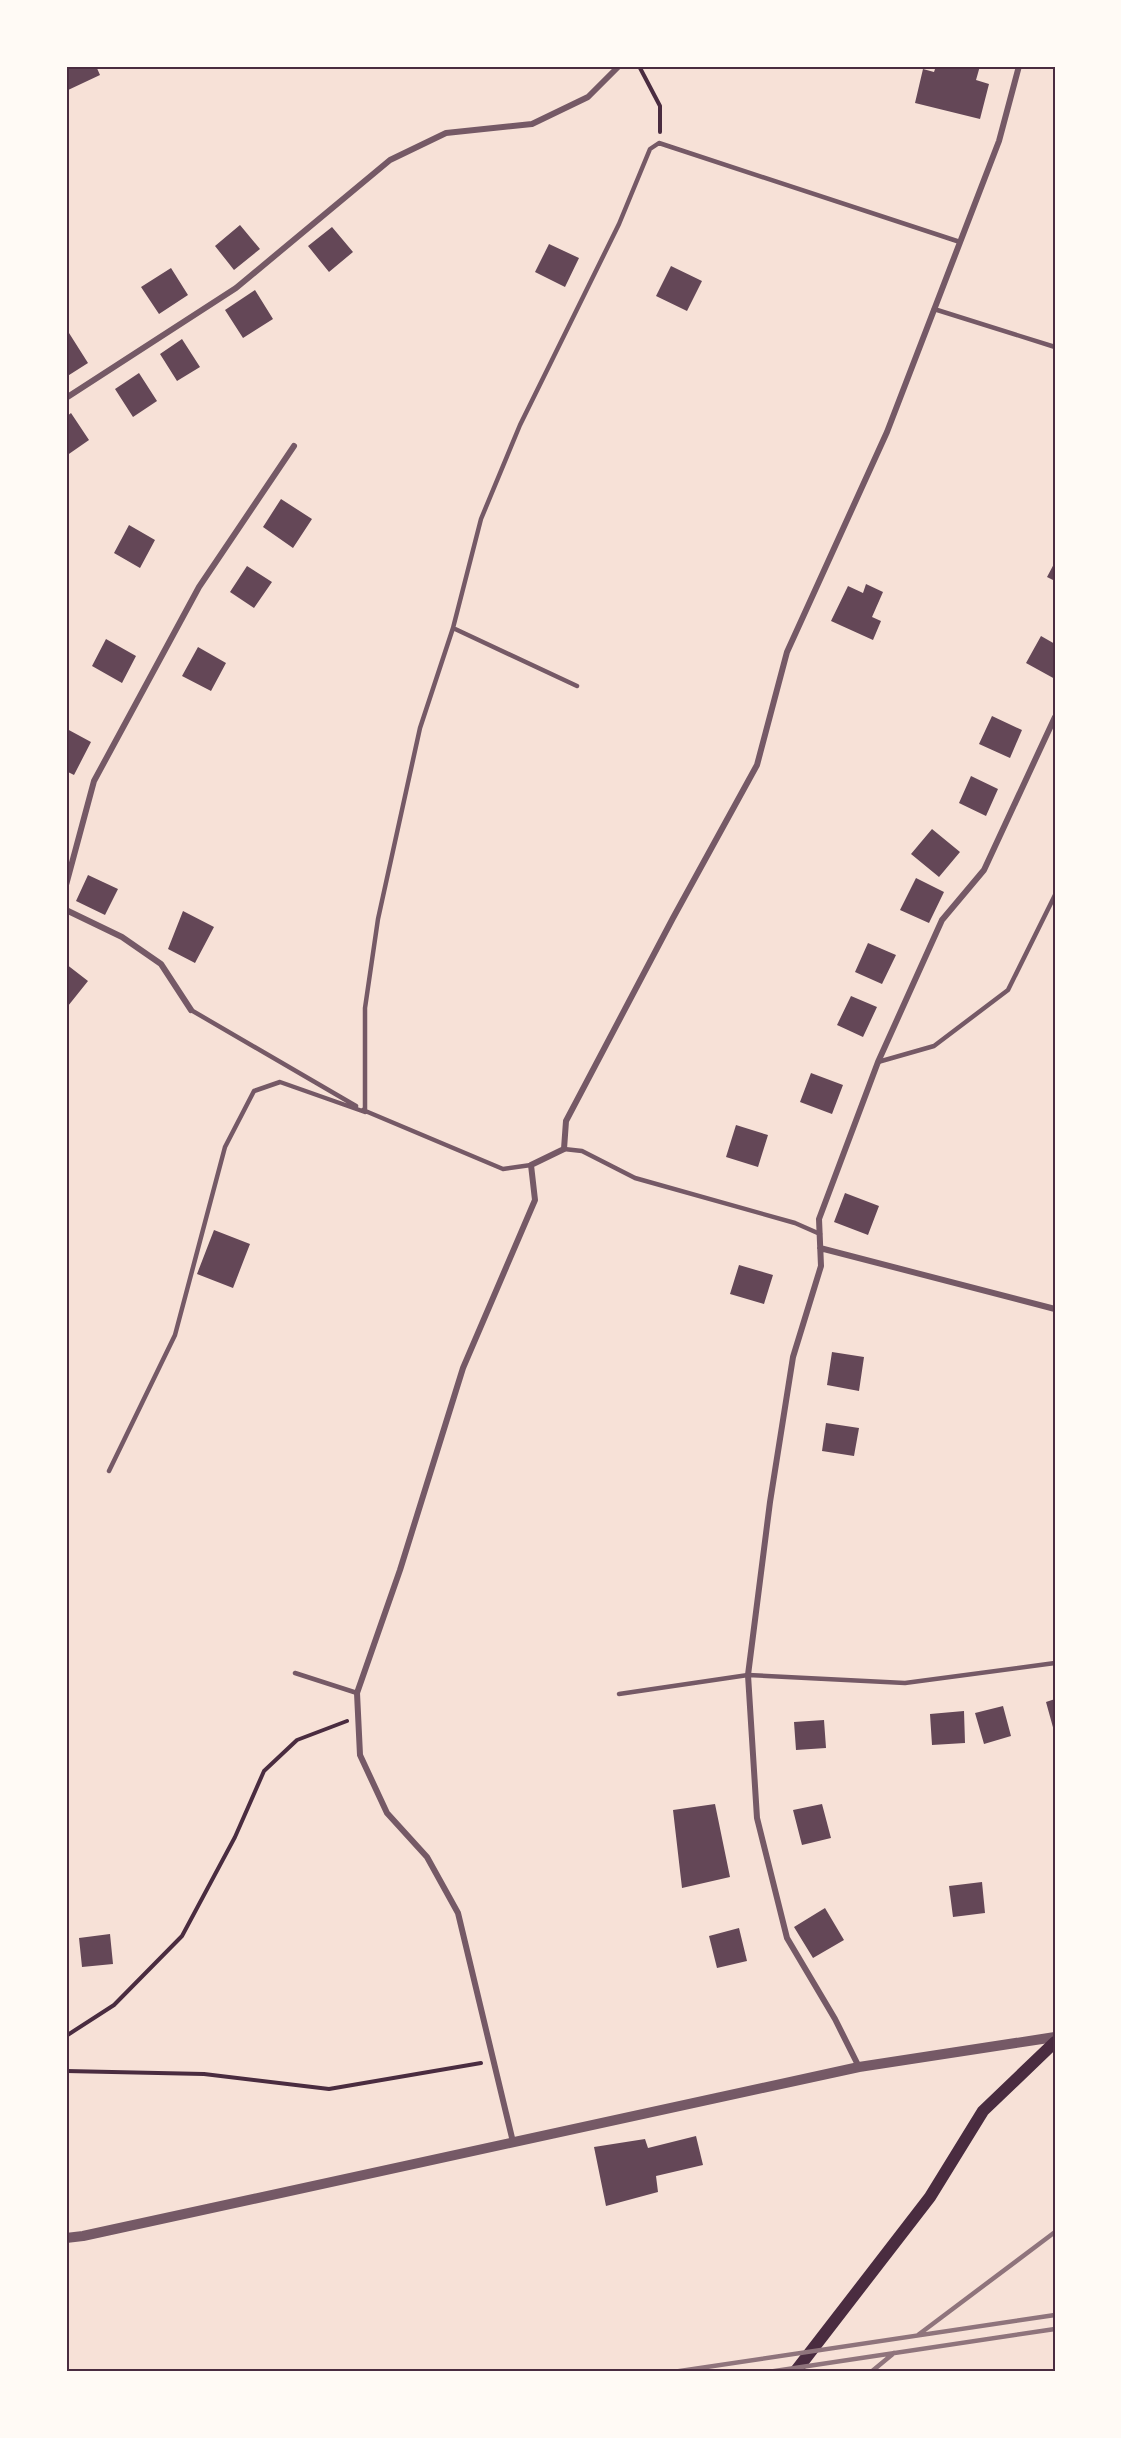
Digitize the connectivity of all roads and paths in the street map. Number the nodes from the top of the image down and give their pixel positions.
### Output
1 (619, 66) edge
2 (639, 66) edge
3 (1018, 66) edge
4 (659, 143) junction
5 (960, 243) junction
6 (934, 309) junction
7 (1055, 347) edge
8 (66, 398) edge
9 (294, 446) dead end
10 (453, 628) junction
11 (577, 686) dead end
12 (1055, 717) edge
13 (66, 885) edge
14 (1055, 896) edge
15 (66, 910) edge
16 (191, 1010) joint
17 (878, 1062) junction
18 (365, 1112) junction
19 (564, 1149) junction
20 (531, 1166) junction
21 (820, 1234) junction
22 (820, 1248) junction
23 (1055, 1309) edge
24 (109, 1471) dead end
25 (1055, 1663) edge
26 (295, 1673) dead end
27 (748, 1675) junction
28 (357, 1693) junction
29 (619, 1694) dead end
30 (358, 1717) junction
31 (66, 2036) edge
32 (1055, 2037) edge
33 (1055, 2042) edge
34 (494, 2061) junction
35 (859, 2067) junction
36 (66, 2071) edge
37 (513, 2142) junction
38 (66, 2238) edge
39 (795, 2372) edge

1 - 8 street
2 - 4 path
3 - 5 street
4 - 5 lane
4 - 10 lane
5 - 6 street
6 - 7 lane
6 - 19 street
9 - 13 street
10 - 11 lane
10 - 18 lane
12 - 17 street
14 - 17 lane
15 - 16 street
16 - 18 lane
17 - 21 street
18 - 20 lane
18 - 24 lane
19 - 20 street
19 - 21 lane
20 - 28 street
21 - 22 street
22 - 23 street
22 - 27 street
25 - 27 lane
26 - 28 lane
27 - 29 lane
27 - 35 street
28 - 30 street
30 - 31 path
30 - 34 street
32 - 35 street
33 - 39 main road
34 - 36 path
34 - 37 street
35 - 37 street
37 - 38 street

